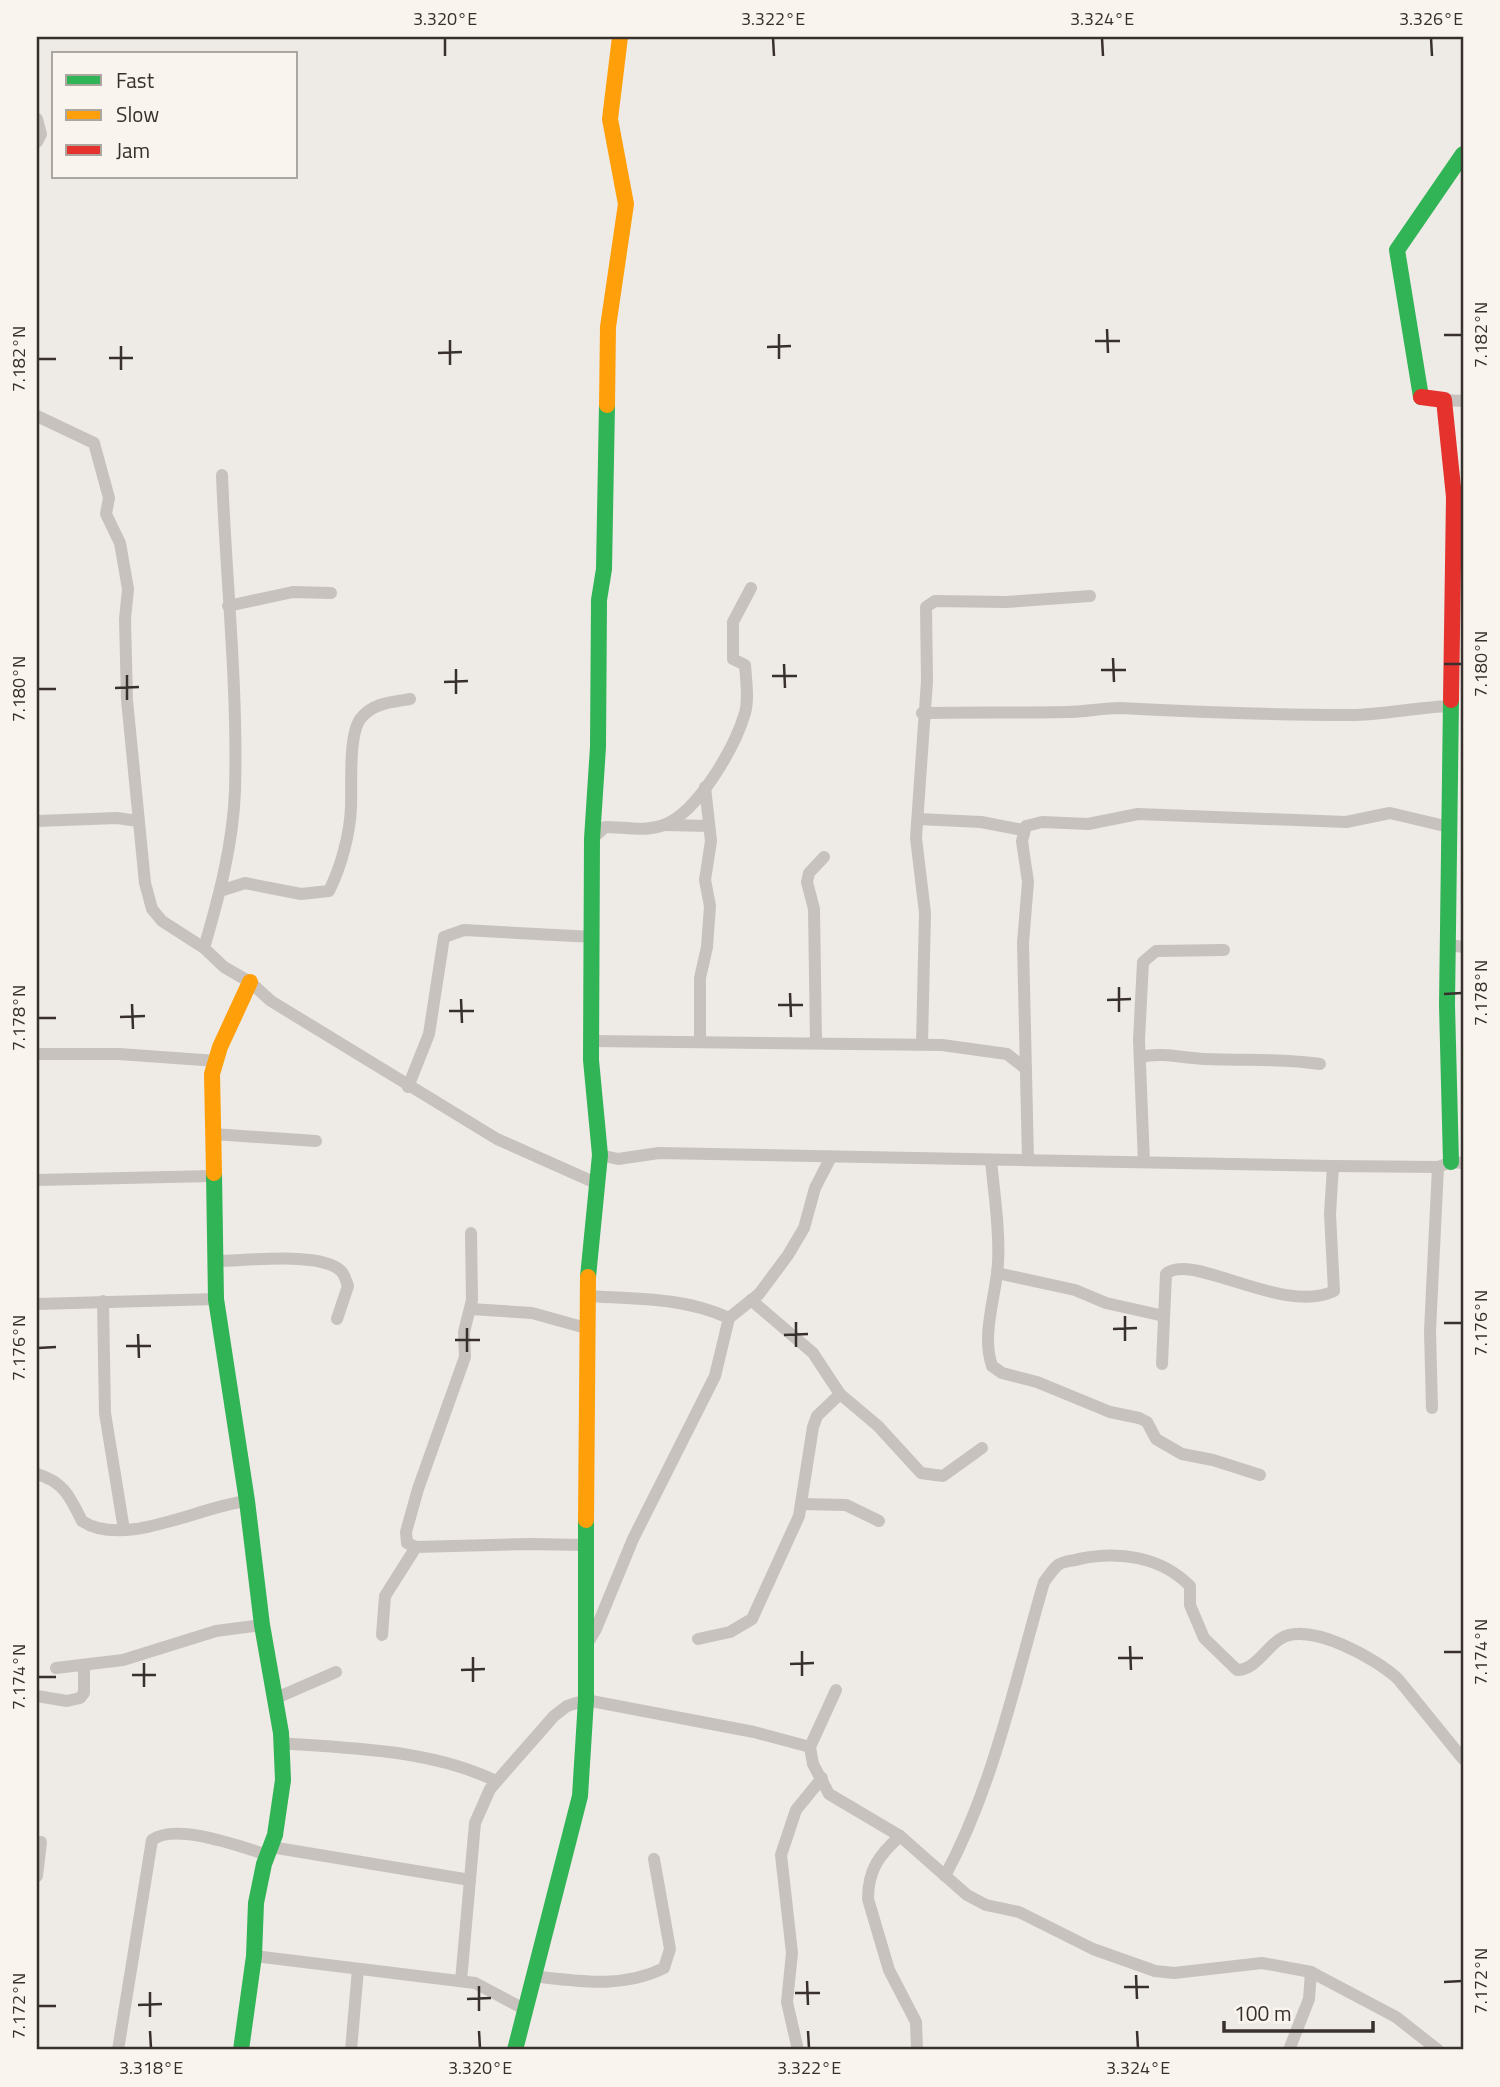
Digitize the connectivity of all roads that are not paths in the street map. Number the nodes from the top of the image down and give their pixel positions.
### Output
1 (620, 37) edge
2 (37, 118) edge
3 (37, 142) edge
4 (1463, 154) edge
5 (1444, 400) junction
6 (1463, 400) edge
7 (37, 416) edge
8 (222, 475) dead end
9 (751, 588) dead end
10 (331, 593) dead end
11 (1090, 596) dead end
12 (228, 606) junction
13 (1458, 608) edge
14 (410, 699) dead end
15 (1451, 706) junction
16 (922, 713) junction
17 (705, 787) junction
18 (918, 819) junction
19 (37, 821) edge
20 (138, 821) junction
21 (665, 825) junction
22 (709, 826) junction
23 (1449, 827) junction
24 (1023, 830) junction
25 (592, 839) junction
26 (824, 857) dead end
27 (220, 891) junction
28 (593, 937) junction
29 (1457, 946) edge
30 (204, 948) junction
31 (1224, 950) dead end
32 (250, 982) junction
33 (591, 1041) junction
34 (700, 1041) junction
35 (816, 1042) junction
36 (1027, 1042) junction
37 (922, 1044) junction
38 (37, 1054) edge
39 (1007, 1055) junction
40 (1140, 1057) junction
41 (217, 1061) junction
42 (1320, 1065) dead end
43 (1026, 1069) junction
44 (408, 1087) junction
45 (213, 1134) junction
46 (316, 1141) dead end
47 (600, 1155) junction
48 (831, 1157) junction
49 (618, 1158) junction
50 (991, 1160) junction
51 (1028, 1160) junction
52 (1144, 1162) junction
53 (1451, 1164) edge
54 (1333, 1166) junction
55 (212, 1176) junction
56 (599, 1179) junction
57 (37, 1180) edge
58 (471, 1233) dead end
59 (217, 1261) junction
60 (998, 1273) junction
61 (586, 1296) junction
62 (216, 1299) junction
63 (751, 1300) junction
64 (103, 1301) junction
65 (37, 1304) edge
66 (471, 1309) junction
67 (1164, 1316) junction
68 (729, 1318) junction
69 (337, 1319) dead end
70 (586, 1328) junction
71 (1162, 1364) dead end
72 (840, 1394) junction
73 (1432, 1408) dead end
74 (982, 1448) dead end
75 (37, 1474) edge
76 (1260, 1475) dead end
77 (247, 1501) junction
78 (802, 1504) junction
79 (879, 1521) dead end
80 (124, 1530) junction
81 (585, 1545) junction
82 (416, 1547) junction
83 (262, 1625) junction
84 (382, 1635) dead end
85 (698, 1639) dead end
86 (586, 1646) junction
87 (84, 1665) junction
88 (56, 1668) dead end
89 (336, 1672) dead end
90 (836, 1690) dead end
91 (37, 1696) edge
92 (274, 1699) junction
93 (586, 1700) junction
94 (281, 1743) junction
95 (810, 1747) junction
96 (1463, 1759) edge
97 (822, 1777) junction
98 (496, 1781) junction
99 (900, 1836) junction
100 (41, 1842) dead end
101 (269, 1851) junction
102 (654, 1859) dead end
103 (37, 1876) edge
104 (945, 1876) junction
105 (470, 1880) junction
106 (254, 1956) junction
107 (358, 1969) junction
108 (1311, 1972) junction
109 (532, 1976) junction
110 (461, 1981) junction
111 (524, 2010) junction
112 (1424, 2046) edge
113 (118, 2050) edge
114 (241, 2050) edge
115 (351, 2050) edge
116 (514, 2050) edge
117 (799, 2050) edge
118 (917, 2050) edge
119 (1289, 2050) edge
120 (1438, 2050) edge

1 - 25 street
2 - 3 street
4 - 5 street
5 - 6 street
5 - 13 street
7 - 20 street
8 - 12 street
9 - 17 street
10 - 12 street
11 - 16 street
12 - 27 street
13 - 15 street
14 - 27 street
15 - 16 street
15 - 23 street
16 - 18 street
17 - 21 street
17 - 22 street
18 - 24 street
18 - 37 street
19 - 20 street
20 - 30 street
21 - 22 street
21 - 25 street
22 - 34 street
23 - 24 street
23 - 29 street
24 - 36 street
25 - 28 street
26 - 35 street
27 - 30 street
28 - 33 street
28 - 44 street
29 - 53 street
30 - 32 street
31 - 40 street
32 - 41 street
32 - 44 street
33 - 34 street
33 - 47 street
34 - 35 street
35 - 37 street
36 - 39 street
36 - 43 street
37 - 39 street
38 - 41 street
39 - 43 street
40 - 42 street
40 - 52 street
41 - 45 street
43 - 51 street
44 - 56 street
45 - 46 street
45 - 55 street
47 - 49 street
47 - 56 street
48 - 49 street
48 - 50 street
48 - 63 street
49 - 56 street
50 - 51 street
50 - 60 street
51 - 52 street
52 - 54 street
53 - 54 street
53 - 73 street
54 - 67 street
55 - 57 street
55 - 59 street
56 - 61 street
58 - 66 street
59 - 62 street
59 - 69 street
60 - 67 street
60 - 76 street
61 - 68 street
61 - 70 street
62 - 64 street
62 - 77 street
63 - 68 street
63 - 72 street
64 - 65 street
64 - 80 street
66 - 70 street
66 - 82 street
67 - 71 street
68 - 86 street
70 - 81 street
72 - 74 street
72 - 78 street
75 - 80 street
77 - 80 street
77 - 83 street
78 - 79 street
78 - 85 street
81 - 82 street
81 - 86 street
82 - 84 street
83 - 87 street
83 - 92 street
86 - 93 street
87 - 88 street
87 - 91 street
89 - 92 street
90 - 95 street
92 - 94 street
93 - 95 street
93 - 98 street
93 - 109 street
94 - 98 street
94 - 101 street
95 - 97 street
96 - 104 street
97 - 99 street
97 - 117 street
98 - 105 street
99 - 104 street
99 - 118 street
100 - 103 street
101 - 105 street
101 - 106 street
101 - 113 street
102 - 109 street
104 - 108 street
105 - 110 street
106 - 107 street
106 - 114 street
107 - 110 street
107 - 115 street
108 - 112 street
108 - 119 street
109 - 111 street
110 - 111 street
111 - 116 street
112 - 120 street

